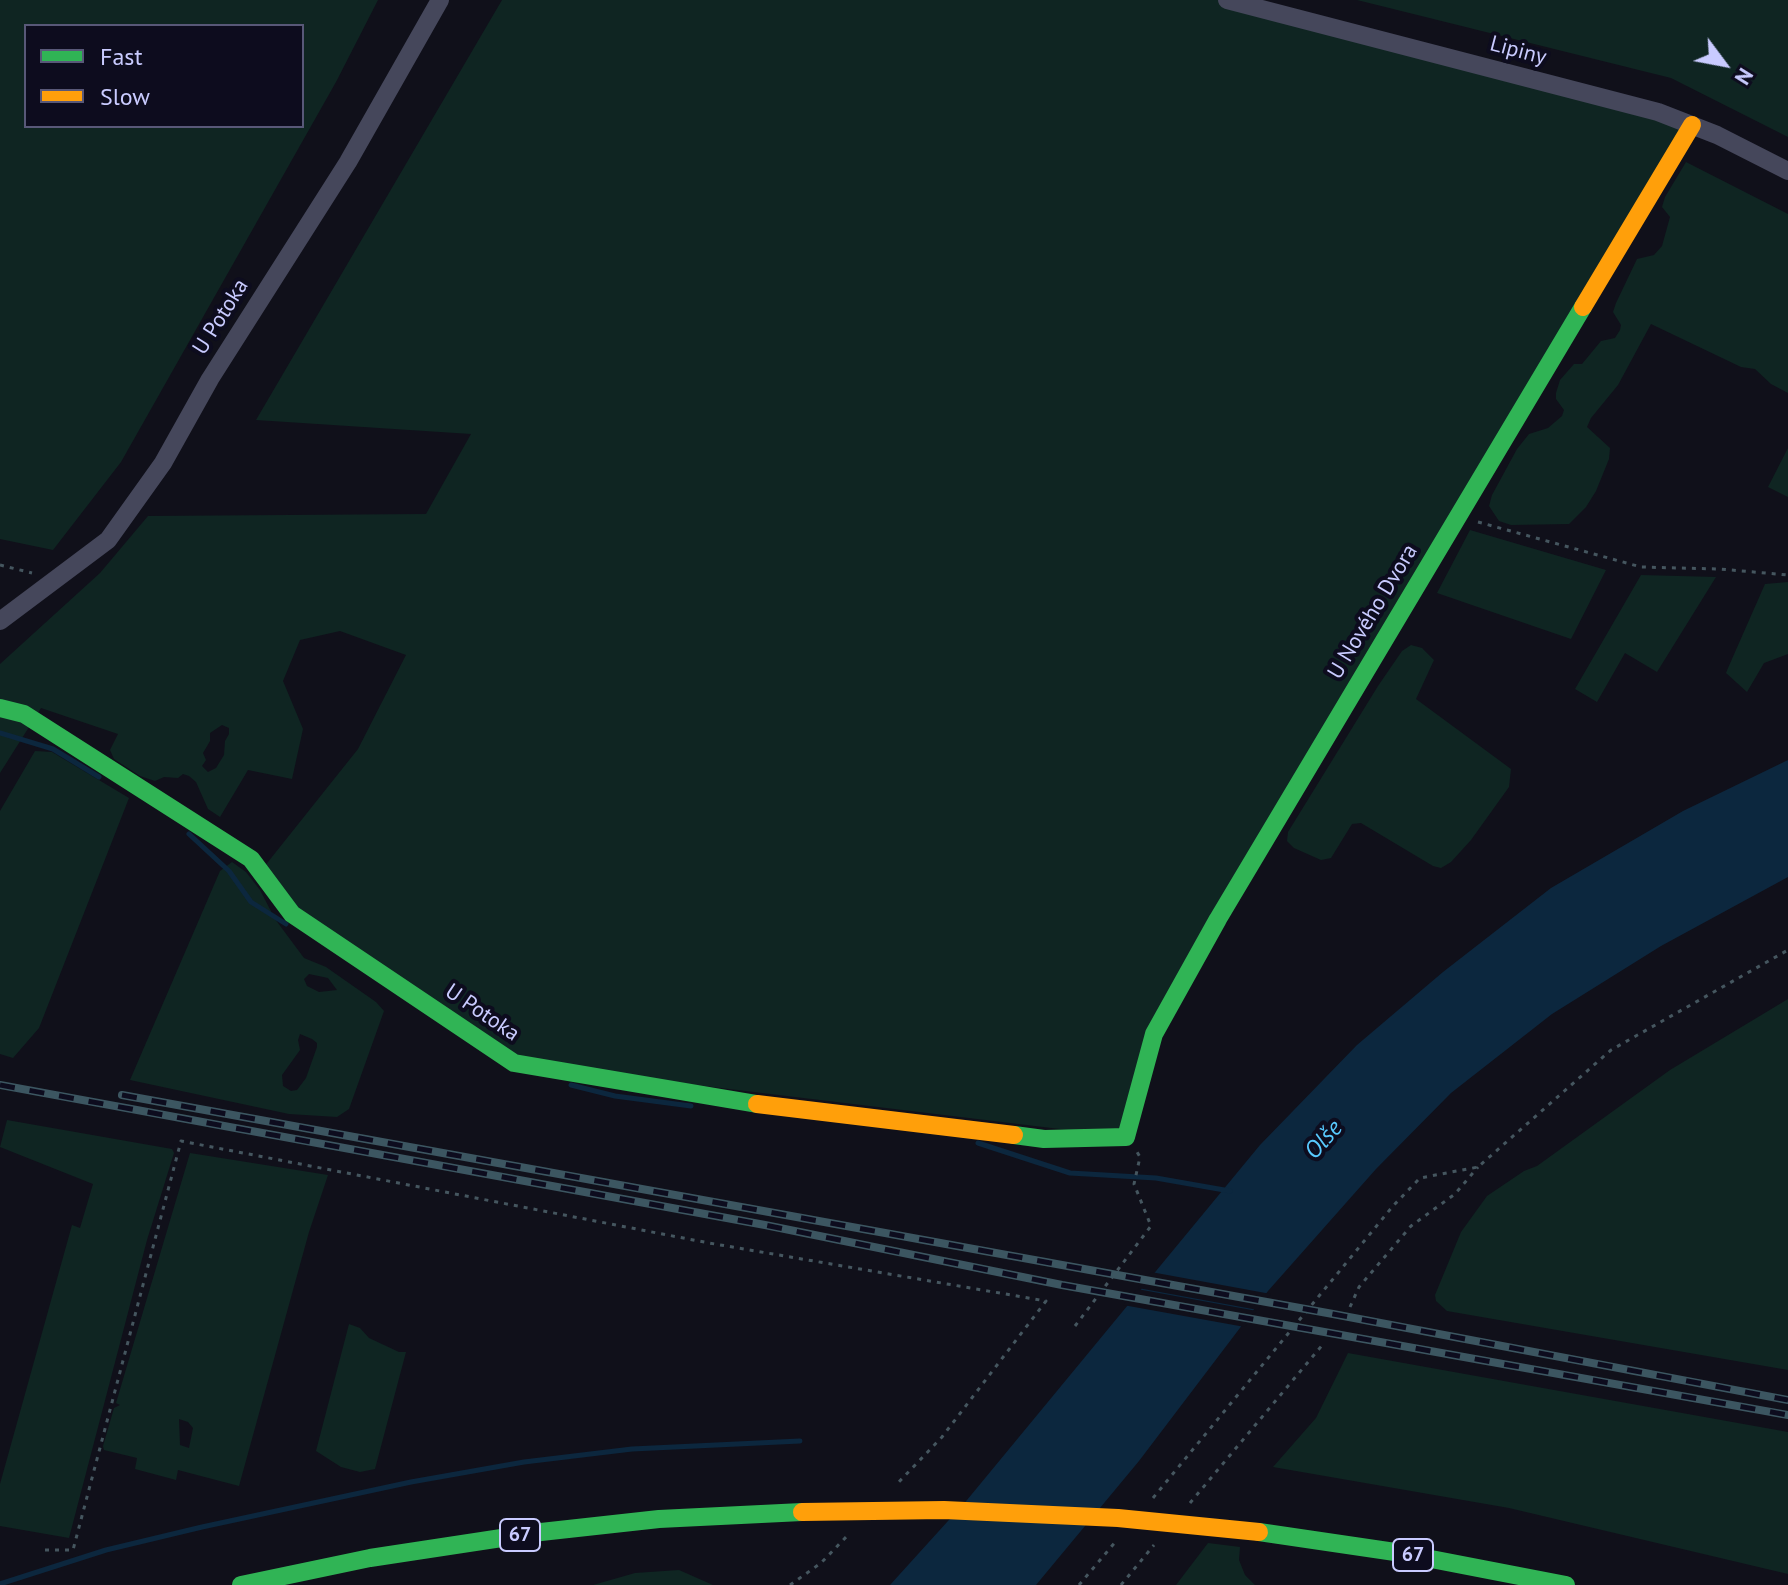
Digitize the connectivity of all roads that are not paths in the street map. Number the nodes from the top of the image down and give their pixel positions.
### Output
1 (440, 0) edge
2 (1227, 0) edge
3 (1692, 125) junction
4 (1788, 171) edge
5 (0, 621) edge
6 (0, 708) edge
7 (1126, 1137) joint
8 (241, 1585) edge
9 (1566, 1585) edge

1 - 5 street, U Potoka
2 - 3 street, Lipiny
3 - 4 street, Lipiny
3 - 7 street, U Nového Dvora
6 - 7 street, U Potoka
8 - 9 street, 67, bridge

